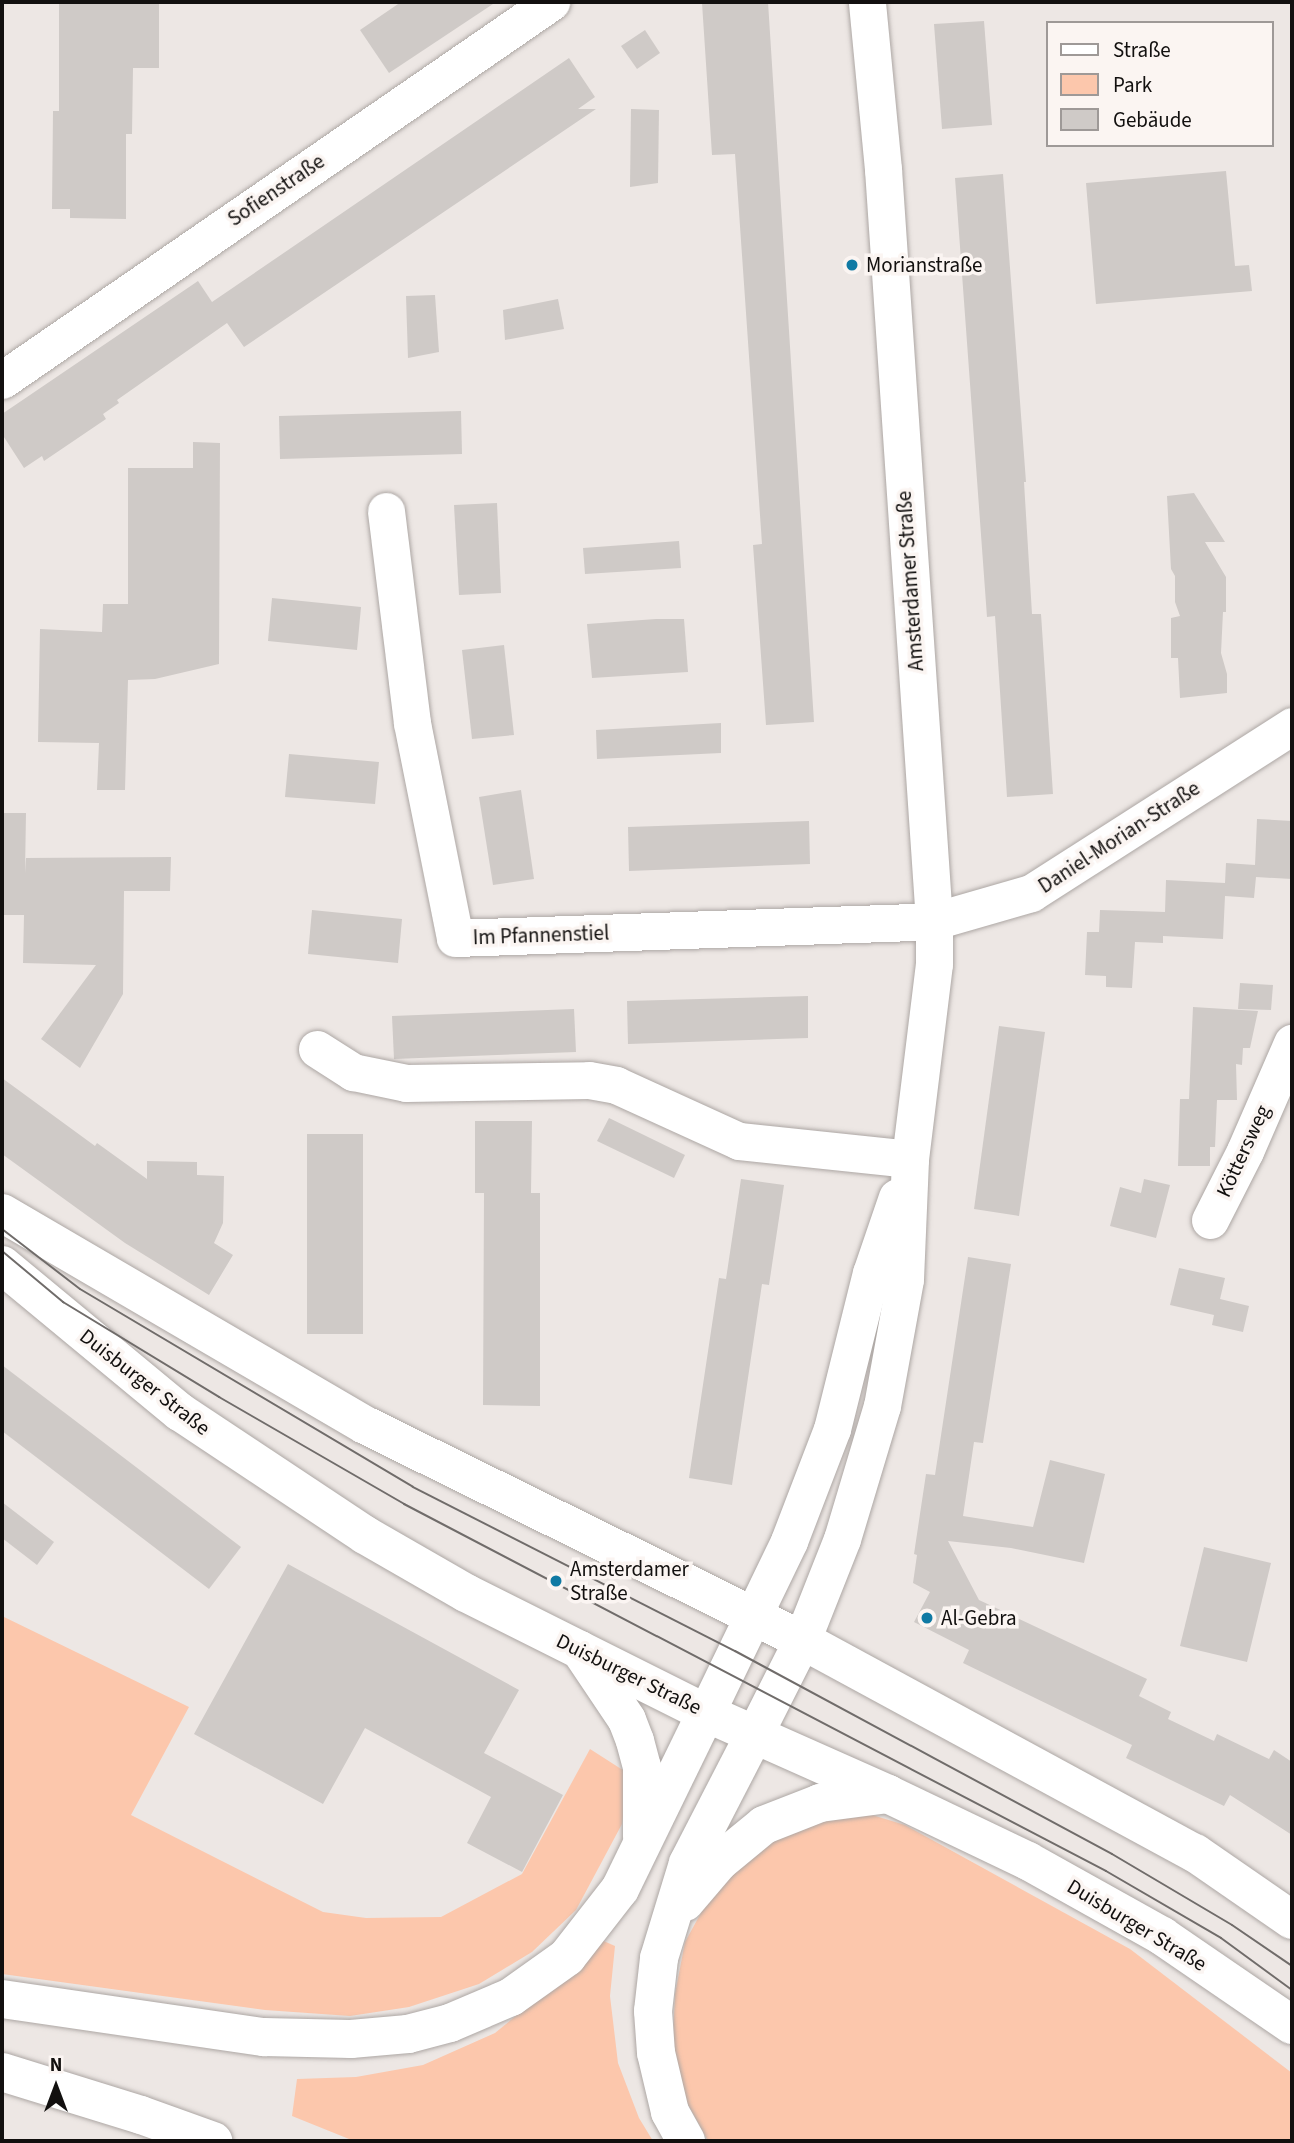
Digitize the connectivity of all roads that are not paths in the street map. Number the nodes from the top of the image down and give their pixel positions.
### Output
1 (551, 2) edge
2 (867, 2) edge
3 (2, 380) edge
4 (386, 511) dead end
5 (1292, 726) edge
6 (934, 921) junction
7 (1292, 1043) edge
8 (317, 1049) dead end
9 (910, 1159) junction
10 (2, 1213) edge
11 (1210, 1220) dead end
12 (2, 1265) edge
13 (752, 1616) junction
14 (802, 1640) junction
15 (580, 1650) junction
16 (706, 1713) junction
17 (754, 1735) junction
18 (888, 1794) junction
19 (642, 1846) junction
20 (672, 1917) junction
21 (1292, 1920) edge
22 (2, 1999) edge
23 (1292, 2025) edge
24 (2, 2072) edge
25 (213, 2141) edge
26 (686, 2141) edge

1 - 3 street, Sofienstraße
2 - 6 street, Amsterdamer Straße
4 - 6 street, Im Pfannenstiel
5 - 6 street, Daniel-Morian-Straße
6 - 9 street, Amsterdamer Straße
7 - 11 street, Köttersweg
8 - 9 street
9 - 13 street, Amsterdamer Straße
9 - 14 street, Amsterdamer Straße
10 - 13 main road
12 - 15 main road, Duisburger Straße
13 - 14 main road
13 - 16 street, Amsterdamer Straße
14 - 17 street, Amsterdamer Straße
14 - 21 main road
15 - 16 main road, Duisburger Straße
15 - 19 main road
16 - 17 main road, Duisburger Straße
16 - 19 main road
17 - 18 main road, Duisburger Straße
17 - 20 main road
18 - 20 main road
18 - 23 main road, Duisburger Straße
19 - 22 main road
20 - 26 main road
24 - 25 main road

